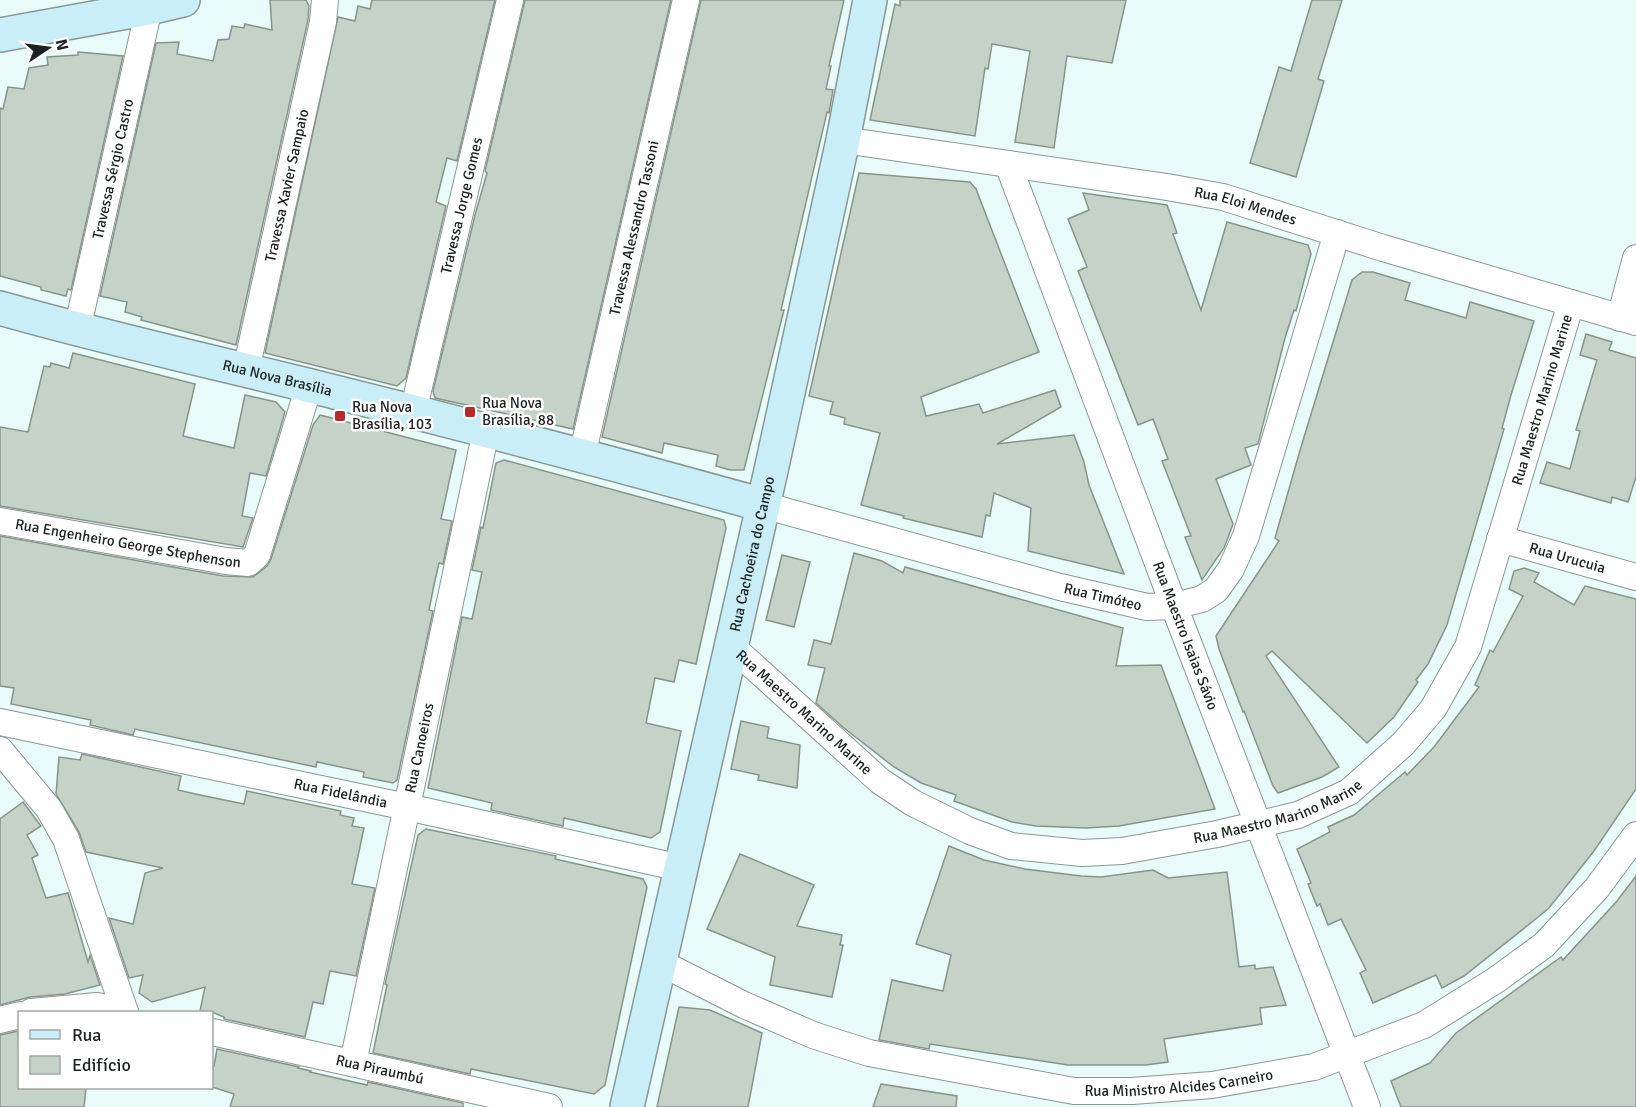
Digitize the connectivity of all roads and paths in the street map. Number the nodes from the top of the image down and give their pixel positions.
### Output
1 (183, 0) edge
2 (326, 0) edge
3 (510, 0) edge
4 (686, 0) edge
5 (870, 0) edge
6 (149, 8) junction
7 (0, 35) edge
8 (843, 140) junction
9 (1008, 164) junction
10 (1337, 233) junction
11 (1636, 258) edge
12 (1571, 303) junction
13 (0, 308) edge
14 (1628, 320) edge
15 (77, 330) junction
16 (246, 370) junction
17 (309, 386) junction
18 (413, 412) junction
19 (486, 431) junction
20 (582, 456) junction
21 (763, 505) junction
22 (0, 521) edge
23 (1500, 539) junction
24 (1636, 577) edge
25 (1174, 606) junction
26 (730, 645) junction
27 (0, 722) edge
28 (0, 750) edge
29 (407, 807) junction
30 (1258, 824) junction
31 (1636, 835) edge
32 (681, 867) junction
33 (660, 962) junction
34 (42, 1011) edge
35 (120, 1011) edge
36 (125, 1011) edge
37 (18, 1016) edge
38 (0, 1020) edge
39 (213, 1032) edge
40 (1347, 1055) junction
41 (353, 1063) junction
42 (549, 1107) edge
43 (627, 1107) edge
44 (1367, 1107) edge

1 - 6 main road
2 - 16 street, Travessa Xavier Sampaio
3 - 18 street, Travessa Jorge Gomes
4 - 20 street, Travessa Alessandro Tassoni
5 - 8 main road, Rua Cachoeira do Campo
6 - 7 main road
6 - 15 street, Travessa Sérgio Castro
8 - 9 street, Rua Eloi Mendes
8 - 21 main road, Rua Cachoeira do Campo
9 - 10 street, Rua Eloi Mendes
9 - 25 street, Rua Maestro Isaias Sávio
10 - 12 street, Rua Eloi Mendes
10 - 25 street, Rua Timóteo
11 - 14 street
12 - 14 street, Rua Eloi Mendes
12 - 23 street, Rua Maestro Marino Marine
13 - 15 main road, Rua Nova Brasília
15 - 16 main road, Rua Nova Brasília
16 - 17 main road, Rua Nova Brasília
17 - 18 main road, Rua Nova Brasília
17 - 22 street, Rua Engenheiro George Stephenson
18 - 19 main road, Rua Nova Brasília
19 - 20 main road, Rua Nova Brasília
19 - 29 street, Rua Canoeiros
20 - 21 main road, Rua Nova Brasília
21 - 25 street, Rua Timóteo
21 - 26 main road, Rua Cachoeira do Campo
23 - 24 street, Rua Urucuia
23 - 30 street, Rua Maestro Marino Marine
25 - 30 street, Rua Maestro Isaias Sávio
26 - 30 street, Rua Maestro Marino Marine
26 - 32 main road, Rua Cachoeira do Campo
27 - 29 street, Rua Fidelândia
28 - 36 street
29 - 32 street, Rua Fidelândia
29 - 41 street, Rua Canoeiros
30 - 40 street, Rua Maestro Isaias Sávio
31 - 40 street, Rua Ministro Alcides Carneiro
32 - 33 main road, Rua Cachoeira do Campo
33 - 40 street, Rua Ministro Alcides Carneiro
33 - 43 main road, Rua Cachoeira do Campo
34 - 35 street
37 - 38 street
39 - 41 street, Rua Piraumbú
40 - 44 street, Rua Maestro Isaias Sávio
41 - 42 street, Rua Piraumbú

